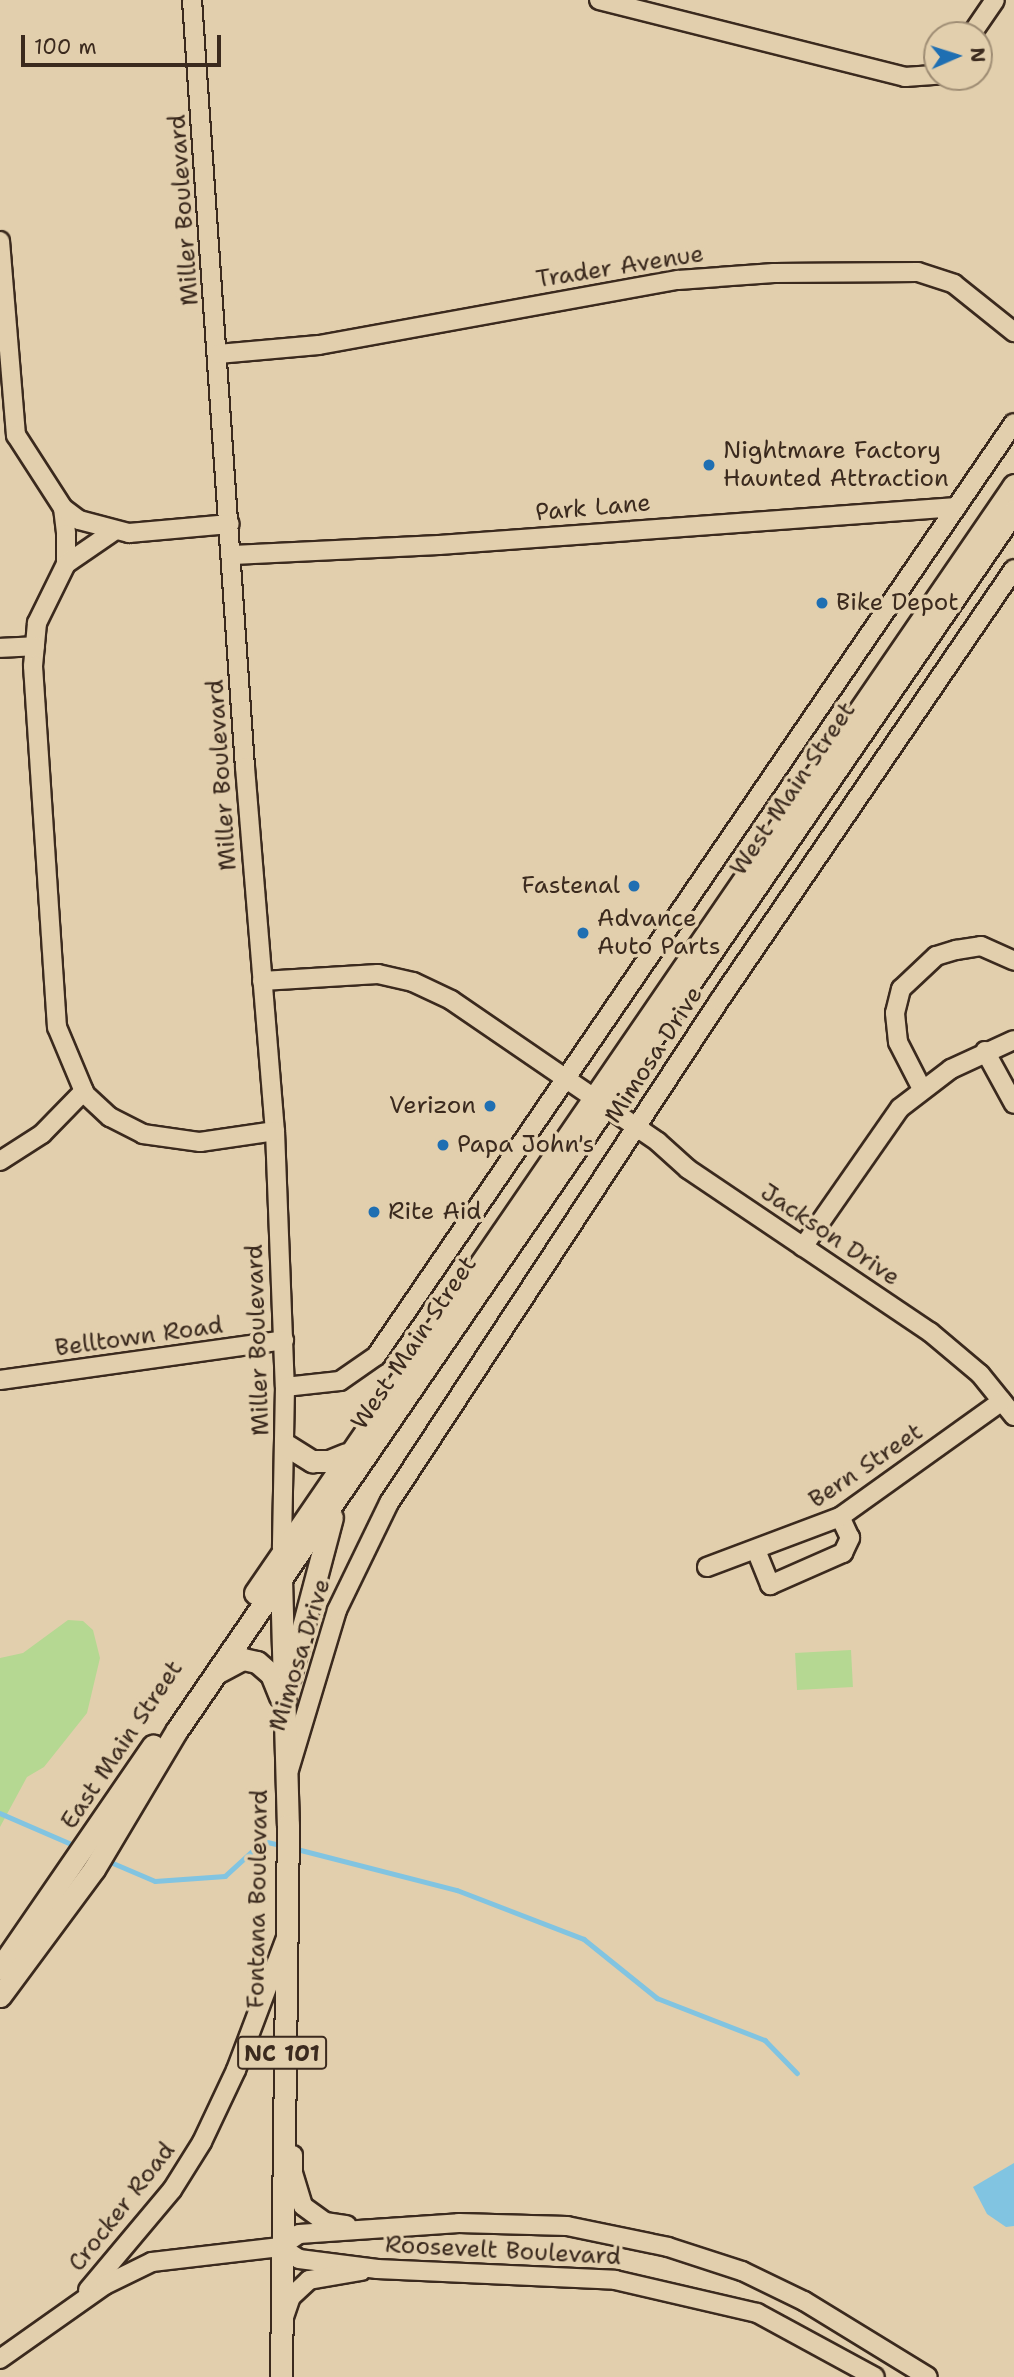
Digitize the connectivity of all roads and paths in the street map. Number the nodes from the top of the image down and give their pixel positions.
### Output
1 (192, 0) edge
2 (598, 0) edge
3 (995, 0) edge
4 (981, 21) edge
5 (923, 78) edge
6 (0, 240) edge
7 (1014, 332) edge
8 (218, 354) junction
9 (1014, 423) edge
10 (8, 436) edge
11 (1014, 485) edge
12 (957, 507) junction
13 (62, 508) junction
14 (1014, 511) edge
15 (230, 524) junction
16 (114, 531) junction
17 (233, 555) junction
18 (66, 564) junction
19 (1014, 569) edge
20 (34, 646) junction
21 (0, 648) edge
22 (1014, 961) edge
23 (262, 981) junction
24 (1014, 1040) edge
25 (985, 1051) junction
26 (564, 1076) junction
27 (922, 1089) junction
28 (83, 1091) junction
29 (602, 1103) junction
30 (1014, 1104) edge
31 (638, 1128) junction
32 (275, 1131) junction
33 (0, 1160) edge
34 (803, 1247) junction
35 (284, 1340) junction
36 (0, 1380) edge
37 (285, 1387) junction
38 (1002, 1401) junction
39 (1014, 1416) edge
40 (286, 1446) junction
41 (346, 1454) junction
42 (336, 1503) junction
43 (840, 1517) junction
44 (282, 1548) junction
45 (757, 1550) junction
46 (707, 1567) dead end
47 (281, 1579) junction
48 (219, 1672) junction
49 (282, 1705) junction
50 (286, 1778) junction
51 (90, 1856) junction
52 (286, 1938) junction
53 (0, 1968) edge
54 (0, 1996) edge
55 (282, 2033) junction
56 (382, 2229) junction
57 (353, 2231) junction
58 (279, 2247) junction
59 (352, 2265) junction
60 (377, 2269) junction
61 (72, 2309) junction
62 (281, 2327) junction
63 (0, 2359) edge
64 (281, 2377) edge
65 (875, 2377) edge
66 (928, 2377) edge

1 - 8 street, Miller Boulevard
2 - 5 street
3 - 4 street
6 - 10 street
7 - 8 street, Trader Avenue
8 - 15 street, Miller Boulevard
9 - 12 street
10 - 13 street
11 - 29 main road, West Main Street
12 - 17 street, Park Lane
12 - 26 street
13 - 16 street
13 - 18 street
14 - 29 main road, West Main Street
15 - 16 street
15 - 17 street, Miller Boulevard
16 - 18 street
17 - 23 street, Miller Boulevard
18 - 20 street
19 - 31 street, Mimosa Drive
20 - 21 street
20 - 28 street
22 - 27 street
23 - 26 street, Jackson Drive
23 - 32 street, Miller Boulevard
24 - 25 street
25 - 27 street
25 - 30 street
26 - 29 street, Jackson Drive
26 - 37 street
27 - 34 street
28 - 32 street
28 - 33 street
29 - 31 street, Jackson Drive
29 - 41 main road, West Main Street
29 - 42 main road, West Main Street
31 - 34 street, Jackson Drive
31 - 50 street, Mimosa Drive
32 - 35 street, Miller Boulevard
34 - 38 street, Jackson Drive
35 - 36 street, Belltown Road
35 - 37 street, Miller Boulevard
37 - 40 street, Miller Boulevard
38 - 39 street, Jackson Drive
38 - 43 street, Bern Street
40 - 41 main road
40 - 44 street, Miller Boulevard
41 - 44 main road, West Main Street
42 - 47 main road, West Main Street
42 - 49 main road
43 - 45 street, Bern Street
43 - 45 street
44 - 47 main road, Fontana Boulevard / NC 101
44 - 51 main road, East Main Street
45 - 46 street, Bern Street
47 - 48 main road, East Main Street
47 - 49 main road, Fontana Boulevard / NC 101
48 - 49 main road
48 - 51 main road, East Main Street
49 - 50 main road, Fontana Boulevard / NC 101
50 - 52 main road, Fontana Boulevard / NC 101
51 - 53 main road, East Main Street
51 - 54 main road, East Main Street
52 - 55 main road, Fontana Boulevard / NC 101
52 - 61 street, Crocker Road
55 - 56 street
55 - 58 main road, Fontana Boulevard / NC 101
56 - 57 street, Roosevelt Boulevard
56 - 66 street, Roosevelt Boulevard
57 - 58 street, Roosevelt Boulevard
57 - 59 street
58 - 59 street, Roosevelt Boulevard
58 - 61 street, Roosevelt Boulevard
58 - 62 main road, Fontana Boulevard / NC 101
59 - 60 street, Roosevelt Boulevard
60 - 62 street
60 - 65 street, Roosevelt Boulevard
61 - 63 street, Roosevelt Boulevard
62 - 64 main road, Fontana Boulevard / NC 101

